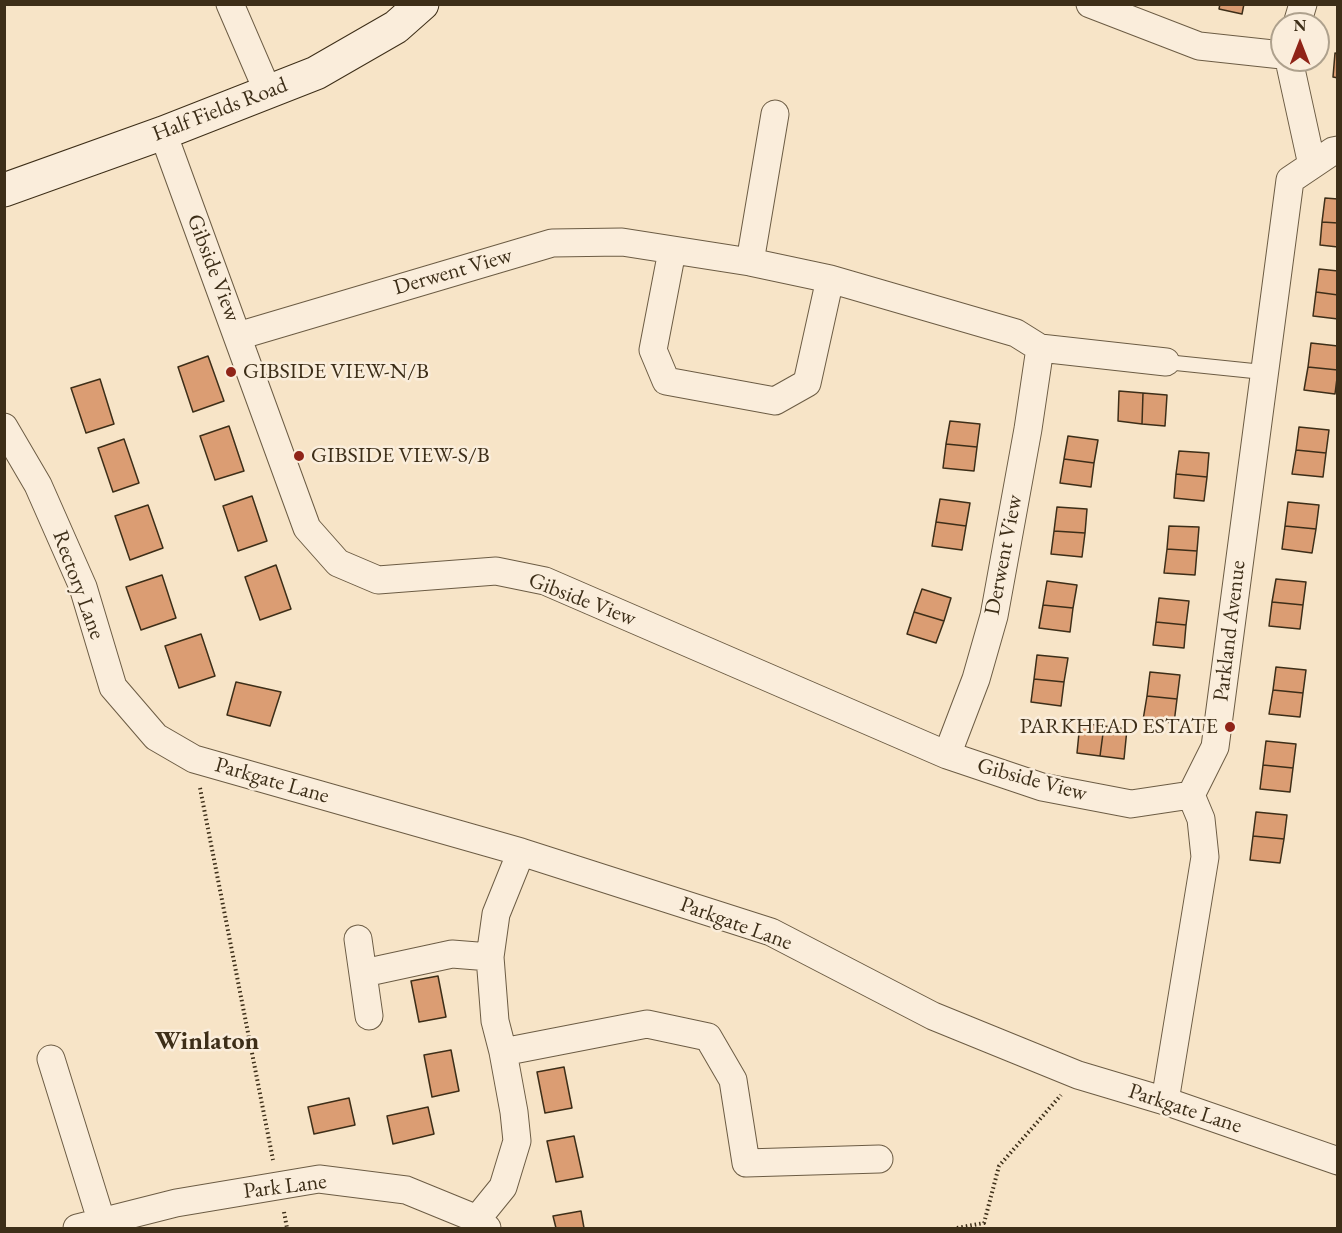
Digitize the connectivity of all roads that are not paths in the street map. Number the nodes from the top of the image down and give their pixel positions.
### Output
1 (230, 4) edge
2 (422, 4) edge
3 (1090, 4) edge
4 (1270, 54) edge
5 (1291, 72) edge
6 (268, 92) junction
7 (775, 114) dead end
8 (163, 133) junction
9 (1338, 150) edge
10 (1312, 165) junction
11 (4, 190) edge
12 (672, 250) junction
13 (750, 262) junction
14 (830, 279) junction
15 (238, 336) junction
16 (1040, 348) junction
17 (1166, 362) joint
18 (1263, 372) junction
19 (4, 427) edge
20 (12, 459) edge
21 (156, 737) joint
22 (947, 756) junction
23 (1191, 795) junction
24 (521, 852) junction
25 (358, 939) dead end
26 (489, 957) junction
27 (364, 973) junction
28 (369, 1016) dead end
29 (503, 1052) junction
30 (51, 1059) dead end
31 (1166, 1101) junction
32 (879, 1159) dead end
33 (1338, 1161) edge
34 (482, 1224) edge
35 (90, 1226) edge

1 - 6 street
2 - 6 street, Half Fields Road
3 - 4 street
5 - 10 street
6 - 8 street, Half Fields Road
7 - 13 street
8 - 11 street, Half Fields Road
8 - 15 street, Gibside View
9 - 10 street, Parkland Avenue
10 - 18 street, Parkland Avenue
12 - 13 street, Derwent View
12 - 14 street
12 - 15 street, Derwent View
13 - 14 street, Derwent View
14 - 16 street, Derwent View
15 - 22 street, Gibside View
16 - 17 street, Derwent View
16 - 22 street, Derwent View
17 - 18 lane
18 - 23 street, Parkland Avenue
19 - 20 street, Rectory Lane
20 - 21 street, Rectory Lane
21 - 24 street, Parkgate Lane
22 - 23 street, Gibside View
23 - 31 street
24 - 26 street
24 - 31 street, Parkgate Lane
25 - 27 street
26 - 27 street
26 - 29 street
27 - 28 street
29 - 32 street
29 - 34 street
30 - 35 street
31 - 33 street, Parkgate Lane
34 - 35 street, Park Lane

